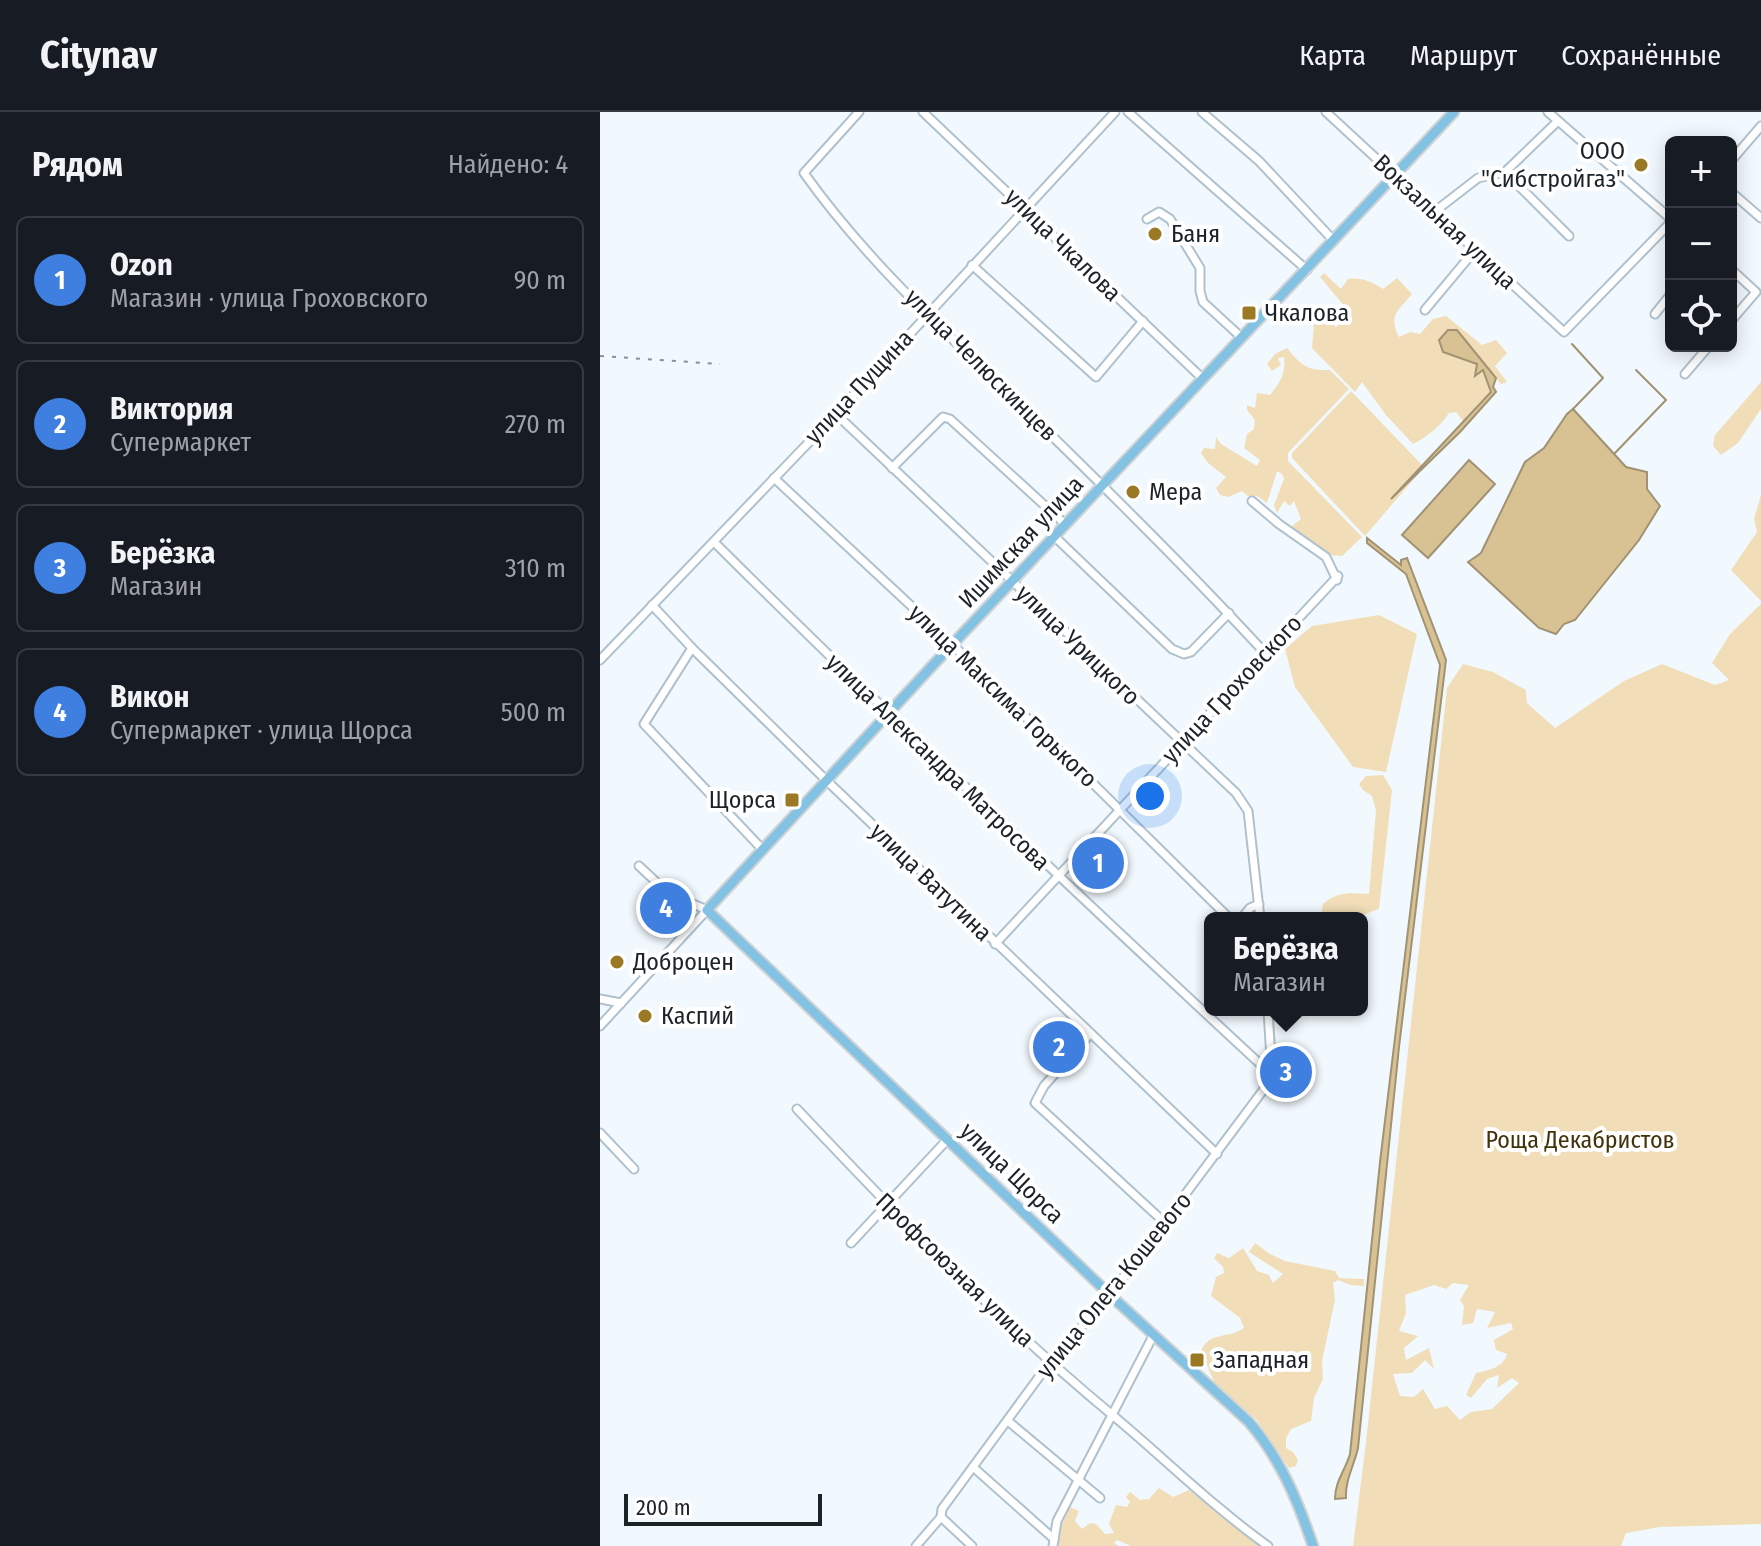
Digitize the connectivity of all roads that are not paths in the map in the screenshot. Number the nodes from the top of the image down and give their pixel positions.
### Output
1 (859, 112) edge
2 (923, 112) edge
3 (1115, 112) edge
4 (1128, 112) edge
5 (1202, 112) edge
6 (1326, 112) edge
7 (1454, 112) edge
8 (1548, 112) edge
9 (1558, 121) junction
10 (1761, 126) edge
11 (1737, 154) edge
12 (1505, 172) junction
13 (1395, 175) junction
14 (1737, 197) edge
15 (1025, 208) junction
16 (1434, 212) junction
17 (1665, 216) edge
18 (1761, 218) edge
19 (1147, 219) dead end
20 (1665, 227) edge
21 (1569, 236) dead end
22 (1334, 241) junction
23 (1475, 250) junction
24 (972, 265) junction
25 (1307, 270) junction
26 (1737, 275) edge
27 (1665, 302) edge
28 (1425, 310) dead end
29 (927, 314) junction
30 (1655, 314) dead end
31 (1737, 314) edge
32 (1143, 321) junction
33 (1241, 337) junction
34 (1704, 352) edge
35 (1685, 374) dead end
36 (1203, 379) junction
37 (836, 414) junction
38 (892, 468) junction
39 (774, 478) junction
40 (1102, 486) junction
41 (1252, 501) dead end
42 (1065, 524) junction
43 (1054, 536) junction
44 (714, 542) junction
45 (1011, 581) junction
46 (652, 605) junction
47 (1229, 613) junction
48 (952, 644) junction
49 (692, 648) junction
50 (1265, 653) junction
51 (600, 660) edge
52 (887, 714) junction
53 (1181, 743) junction
54 (826, 780) junction
55 (1120, 811) junction
56 (762, 849) junction
57 (639, 866) dead end
58 (1058, 878) junction
59 (1259, 904) junction
60 (707, 910) junction
61 (1223, 912) edge
62 (1247, 912) edge
63 (1260, 912) edge
64 (995, 944) junction
65 (600, 999) edge
66 (621, 1003) junction
67 (1204, 1012) edge
68 (1208, 1016) edge
69 (1268, 1016) edge
70 (600, 1026) edge
71 (1090, 1034) junction
72 (1272, 1075) junction
73 (797, 1109) dead end
74 (600, 1133) edge
75 (947, 1140) junction
76 (1217, 1154) junction
77 (634, 1169) dead end
78 (887, 1204) junction
79 (1165, 1223) junction
80 (851, 1243) dead end
81 (1110, 1295) junction
82 (1154, 1334) junction
83 (1050, 1362) junction
84 (1111, 1414) junction
85 (1008, 1421) junction
86 (973, 1467) junction
87 (1079, 1478) junction
88 (1100, 1498) dead end
89 (941, 1517) junction
90 (1053, 1542) edge
91 (916, 1546) edge
92 (972, 1546) edge
93 (1268, 1546) edge
94 (1313, 1546) edge

1 - 29 street, улица Челюскинцев
2 - 15 street, улица Чкалова
3 - 15 street, улица Пущина
4 - 25 street
5 - 22 street
6 - 13 street, Вокзальная улица
7 - 13 main road, Ишимская улица
8 - 9 street
9 - 12 street
9 - 17 street
10 - 11 street
12 - 16 street
12 - 21 street
13 - 16 street, Вокзальная улица
13 - 22 main road, Ишимская улица
14 - 18 street
15 - 24 street, улица Пущина
15 - 32 street, улица Чкалова
16 - 23 street, Вокзальная улица
19 - 33 street
20 - 23 street, Вокзальная улица
22 - 25 main road, Ишимская улица
23 - 28 street
24 - 29 street, улица Пущина
24 - 32 street
25 - 33 main road, Ишимская улица
26 - 31 street
27 - 30 street
29 - 37 street, улица Пущина
29 - 40 street, улица Челюскинцев
32 - 36 street, улица Чкалова
33 - 36 main road, Ишимская улица
34 - 35 street
36 - 40 main road, Ишимская улица
37 - 38 street, улица Урицкого
37 - 39 street, улица Пущина
38 - 42 street
38 - 45 street, улица Урицкого
39 - 44 street, улица Пущина
39 - 48 street, улица Максима Горького
40 - 42 main road, Ишимская улица
40 - 47 street, улица Челюскинцев
41 - 50 street, улица Гроховского
42 - 43 main road, Ишимская улица
43 - 45 main road, Ишимская улица
43 - 47 street
44 - 46 street, улица Пущина
44 - 52 street, улица Александра Матросова
45 - 48 main road, Ишимская улица
45 - 53 street, улица Урицкого
46 - 49 street, улица Ватутина
46 - 51 street, улица Пущина
47 - 50 street, улица Челюскинцев
48 - 52 main road, Ишимская улица
48 - 55 street, улица Максима Горького
49 - 54 street, улица Ватутина
49 - 56 street
50 - 53 street, улица Гроховского
52 - 54 main road, Ишимская улица
52 - 58 street, улица Александра Матросова
53 - 55 street, улица Гроховского
53 - 59 street, улица Урицкого
54 - 56 main road, Ишимская улица
54 - 64 street, улица Ватутина
55 - 58 street, улица Гроховского
55 - 61 street, улица Максима Горького
56 - 60 main road, Ишимская улица
57 - 60 street, улица Щорса
58 - 64 street, улица Гроховского
58 - 67 street, улица Александра Матросова
59 - 62 street
59 - 63 street
60 - 66 street, Ишимская улица
60 - 75 main road, улица Щорса
64 - 71 street, улица Ватутина
65 - 66 street
66 - 70 street, Ишимская улица
68 - 72 street, улица Александра Матросова
69 - 72 street
71 - 76 street, улица Ватутина
71 - 79 street
72 - 76 street, улица Олега Кошевого
73 - 78 street, Профсоюзная улица
74 - 77 street
75 - 78 street
75 - 81 main road, улица Щорса
76 - 79 street, улица Олега Кошевого
78 - 80 street
78 - 83 street, Профсоюзная улица
79 - 81 street, улица Олега Кошевого
81 - 82 main road, улица Щорса
81 - 83 street, улица Олега Кошевого
82 - 84 street
82 - 94 main road, улица Щорса
83 - 84 street, Профсоюзная улица
83 - 85 street, улица Олега Кошевого
84 - 87 street
84 - 93 street, Профсоюзная улица
85 - 86 street, улица Олега Кошевого
85 - 87 street
86 - 89 street, улица Олега Кошевого
86 - 90 street
87 - 88 street
87 - 90 street
89 - 91 street, улица Олега Кошевого
89 - 92 street

